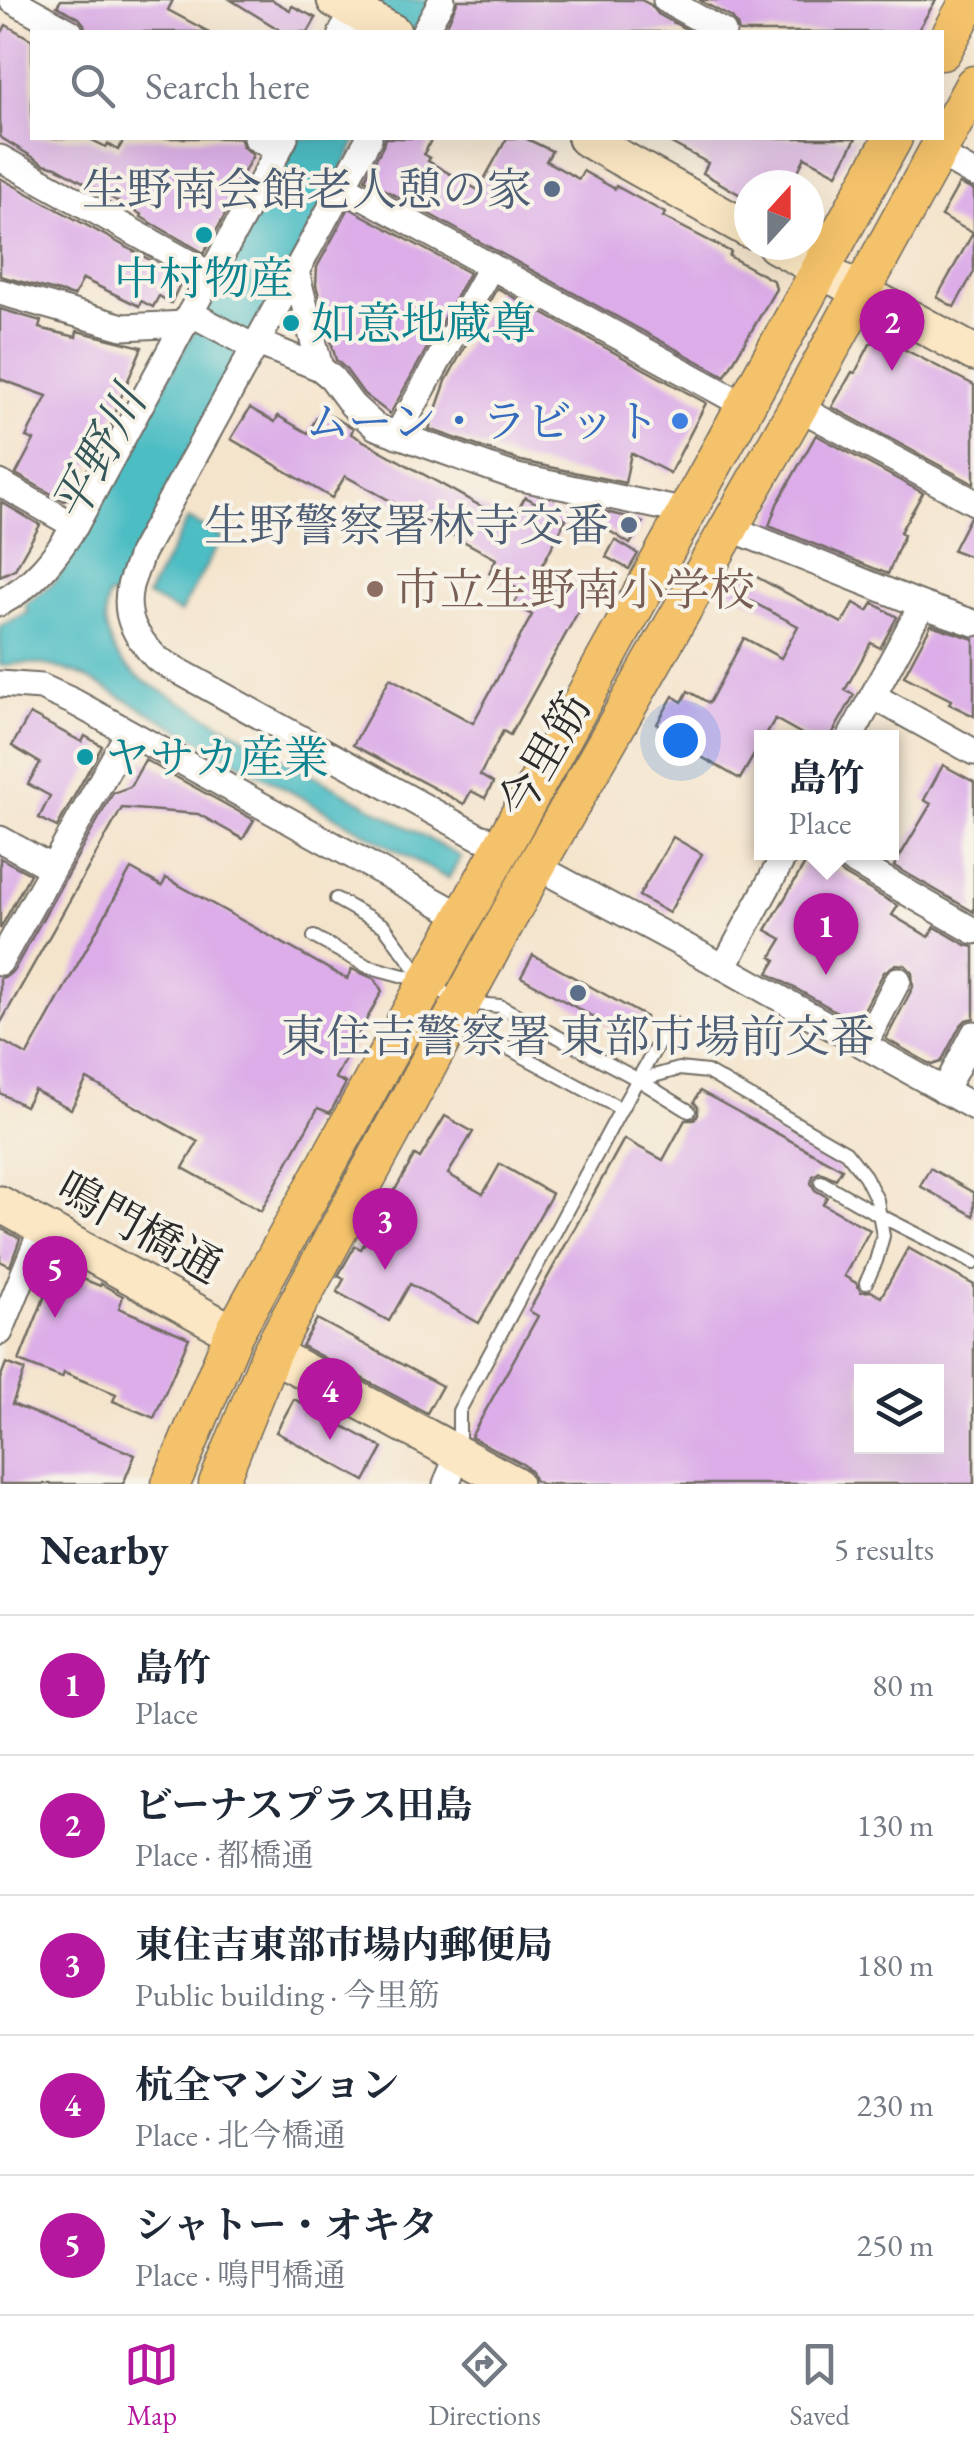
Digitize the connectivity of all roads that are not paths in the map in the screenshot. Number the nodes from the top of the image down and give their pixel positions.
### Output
1 (12, 0) edge
2 (442, 0) edge
3 (666, 0) edge
4 (963, 3) edge
5 (350, 11) edge
6 (66, 30) edge
7 (389, 30) edge
8 (425, 30) edge
9 (719, 30) edge
10 (944, 46) edge
11 (974, 84) edge
12 (944, 138) edge
13 (369, 140) edge
14 (589, 140) edge
15 (892, 140) edge
16 (943, 140) edge
17 (273, 142) edge
18 (936, 153) junction
19 (0, 158) edge
20 (974, 174) edge
21 (344, 186) junction
22 (734, 222) edge
23 (801, 260) edge
24 (490, 266) junction
25 (818, 270) junction
26 (296, 272) junction
27 (212, 275) junction
28 (0, 292) edge
29 (861, 292) junction
30 (191, 318) junction
31 (254, 345) junction
32 (974, 353) edge
33 (320, 368) junction
34 (746, 406) junction
35 (798, 407) junction
36 (397, 435) junction
37 (0, 484) edge
38 (974, 502) edge
39 (686, 512) junction
40 (75, 526) junction
41 (730, 528) junction
42 (0, 602) edge
43 (922, 605) junction
44 (974, 622) edge
45 (0, 684) edge
46 (873, 696) junction
47 (854, 730) edge
48 (128, 732) junction
49 (974, 752) edge
50 (0, 839) edge
51 (500, 850) junction
52 (782, 860) edge
53 (850, 860) edge
54 (52, 868) junction
55 (533, 871) junction
56 (336, 899) dead end
57 (465, 912) junction
58 (974, 931) edge
59 (314, 937) dead end
60 (0, 962) edge
61 (724, 966) junction
62 (898, 980) dead end
63 (426, 982) junction
64 (462, 1003) junction
65 (671, 1021) dead end
66 (974, 1034) edge
67 (864, 1045) junction
68 (639, 1080) junction
69 (944, 1090) junction
70 (974, 1107) edge
71 (621, 1109) junction
72 (689, 1111) dead end
73 (821, 1182) dead end
74 (0, 1204) edge
75 (880, 1215) junction
76 (42, 1229) junction
77 (974, 1263) edge
78 (866, 1283) dead end
79 (0, 1332) edge
80 (234, 1333) junction
81 (271, 1353) junction
82 (453, 1469) edge
83 (170, 1484) edge
84 (218, 1484) edge
85 (514, 1484) edge

1 - 6 street
2 - 8 street
3 - 9 street
4 - 10 main road
5 - 7 street
11 - 12 main road, 今里筋
13 - 21 street
14 - 22 street
15 - 25 main road, 今里筋
16 - 18 main road, 今里筋
17 - 27 street
18 - 20 street
18 - 29 main road, 今里筋
19 - 27 street
21 - 24 street
21 - 26 street
23 - 25 street
24 - 34 street
24 - 36 street
25 - 29 street
25 - 34 main road, 今里筋
26 - 31 street
26 - 33 street
27 - 30 street
28 - 30 street
29 - 32 street
29 - 35 main road, 今里筋
30 - 31 street
30 - 40 street
31 - 33 street
31 - 51 street
33 - 36 street
34 - 39 main road, 今里筋
35 - 38 street
35 - 41 main road, 今里筋
36 - 39 street
37 - 40 street
39 - 51 main road, 今里筋
40 - 42 street
41 - 43 street
41 - 55 main road, 今里筋
43 - 44 street
43 - 46 street
45 - 48 street
46 - 47 street
46 - 49 street
48 - 54 street
48 - 57 street
50 - 54 street
51 - 57 main road, 今里筋
52 - 61 street
53 - 58 street
54 - 60 street
55 - 61 street
55 - 64 main road, 今里筋
56 - 63 lane
57 - 63 main road, 今里筋
59 - 63 lane
61 - 67 street
62 - 67 street
63 - 64 lane
63 - 80 main road, 今里筋
64 - 68 lane
64 - 71 lane
64 - 81 main road, 今里筋
65 - 68 lane
66 - 69 street
67 - 69 street
68 - 71 lane
68 - 72 lane
68 - 75 lane
69 - 70 street
71 - 82 lane
73 - 75 lane
74 - 76 street, 鳴門橋通
75 - 77 lane
75 - 78 lane
76 - 79 street
76 - 80 street, 鳴門橋通
80 - 83 main road, 今里筋
81 - 82 street
81 - 84 main road, 今里筋
82 - 85 street

